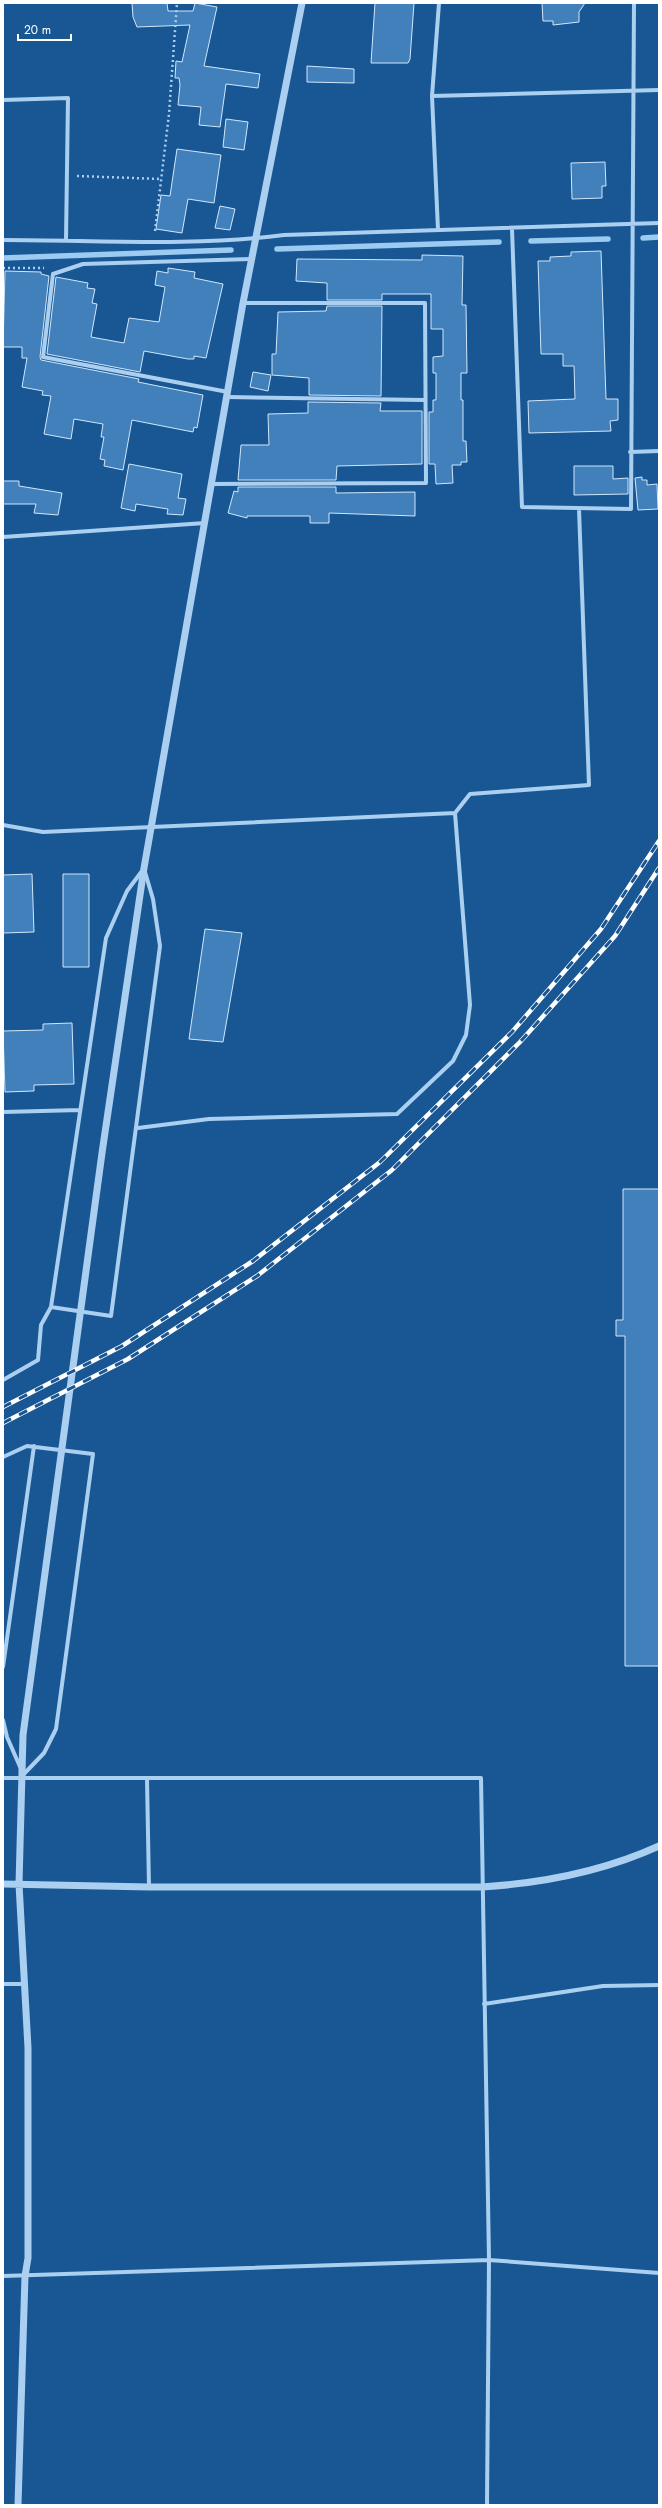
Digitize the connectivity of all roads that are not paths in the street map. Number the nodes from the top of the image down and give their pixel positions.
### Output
1 (302, 3) edge
2 (439, 3) edge
3 (634, 3) edge
4 (659, 90) edge
5 (634, 91) junction
6 (432, 96) junction
7 (3, 100) edge
8 (659, 223) edge
9 (633, 224) junction
10 (512, 229) junction
11 (438, 230) junction
12 (255, 239) junction
13 (3, 240) edge
14 (66, 240) junction
15 (251, 259) junction
16 (243, 303) junction
17 (228, 395) junction
18 (424, 400) junction
19 (659, 451) edge
20 (630, 452) junction
21 (212, 484) junction
22 (578, 509) junction
23 (205, 523) junction
24 (3, 537) edge
25 (455, 813) junction
26 (3, 825) edge
27 (152, 829) junction
28 (144, 868) junction
29 (80, 1110) junction
30 (3, 1112) edge
31 (138, 1128) junction
32 (51, 1307) junction
33 (3, 1380) edge
34 (34, 1446) junction
35 (3, 1457) edge
36 (3, 1667) edge
37 (3, 1720) edge
38 (21, 1769) junction
39 (3, 1778) edge
40 (20, 1778) junction
41 (147, 1779) junction
42 (659, 1846) edge
43 (3, 1884) edge
44 (19, 1884) junction
45 (149, 1887) junction
46 (482, 1887) junction
47 (3, 1984) edge
48 (25, 1984) junction
49 (659, 1985) edge
50 (484, 2004) junction
51 (489, 2260) junction
52 (659, 2272) edge
53 (3, 2276) edge
54 (25, 2276) junction
55 (18, 2505) edge
56 (488, 2505) edge

1 - 12 street
2 - 6 street
3 - 5 street
4 - 5 street
5 - 6 street
5 - 9 street
6 - 11 street
7 - 14 street
8 - 9 street
9 - 10 street
9 - 20 street
10 - 11 street
10 - 22 street
11 - 12 street
12 - 14 street
12 - 15 street
13 - 14 street
15 - 16 street
15 - 17 street
16 - 17 street
16 - 18 street
17 - 18 street
17 - 21 street
18 - 21 street
19 - 20 street
20 - 22 street
21 - 23 street
22 - 25 street
23 - 24 street
23 - 27 street
25 - 27 street
25 - 31 street
26 - 27 street
27 - 28 street
28 - 29 street
28 - 31 street
28 - 38 street
29 - 30 street
29 - 32 street
31 - 32 street
32 - 33 street
34 - 35 street
34 - 36 street
34 - 40 street
37 - 38 street
38 - 40 street
39 - 40 street
40 - 41 street
40 - 44 street
41 - 45 street
41 - 46 street
42 - 46 street
43 - 44 street
44 - 45 street
44 - 48 street
45 - 46 street
46 - 50 street
47 - 48 street
48 - 54 street
49 - 50 street
50 - 51 street
51 - 52 street
51 - 54 street
51 - 56 street
53 - 54 street
54 - 55 street

